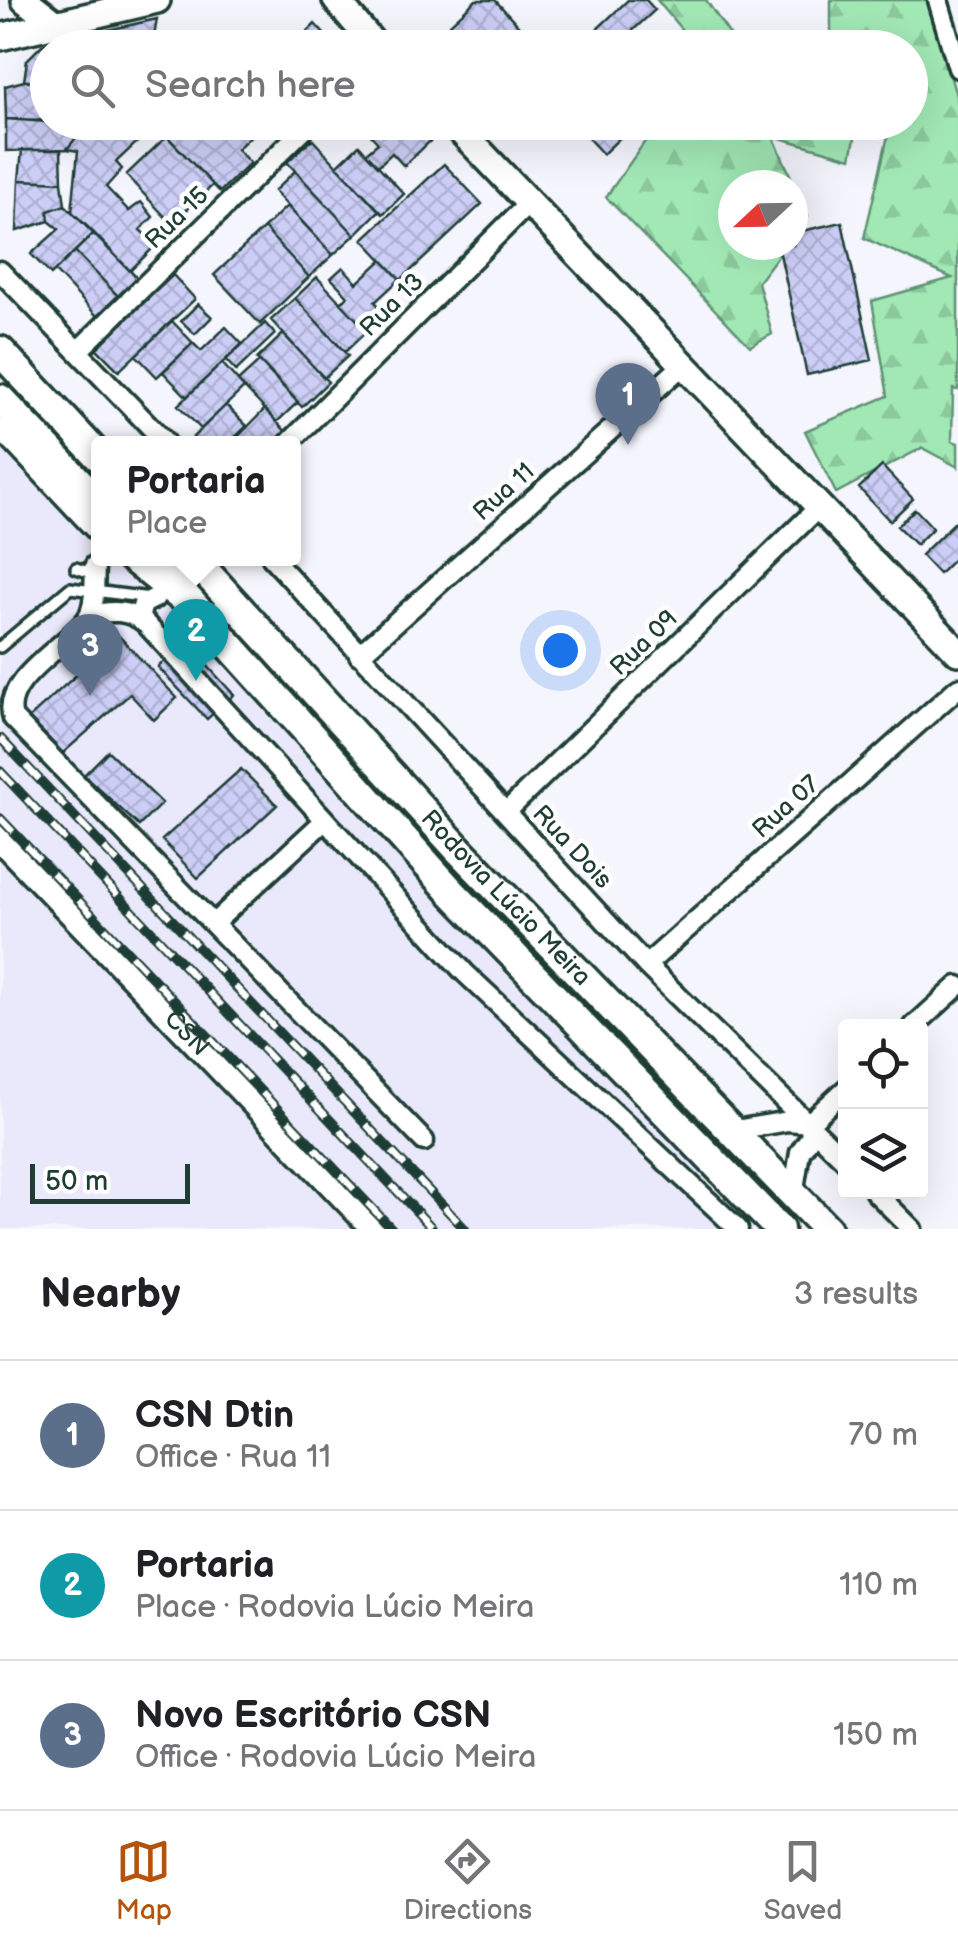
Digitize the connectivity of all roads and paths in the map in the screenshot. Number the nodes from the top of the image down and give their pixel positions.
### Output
1 (25, 0) edge
2 (157, 0) edge
3 (337, 4) edge
4 (111, 6) edge
5 (946, 7) edge
6 (55, 23) junction
7 (30, 30) edge
8 (30, 30) edge
9 (361, 30) edge
10 (2, 38) edge
11 (958, 68) edge
12 (293, 140) edge
13 (470, 140) edge
14 (531, 202) junction
15 (0, 271) edge
16 (0, 333) edge
17 (79, 350) junction
18 (0, 351) edge
19 (682, 366) junction
20 (28, 382) junction
21 (0, 399) edge
22 (0, 429) edge
23 (159, 436) edge
24 (297, 436) edge
25 (91, 450) edge
26 (817, 510) junction
27 (91, 519) edge
28 (91, 521) edge
29 (90, 564) edge
30 (133, 566) edge
31 (156, 566) edge
32 (200, 566) edge
33 (279, 566) edge
34 (94, 590) junction
35 (177, 604) junction
36 (88, 616) junction
37 (139, 618) junction
38 (0, 647) edge
39 (958, 652) edge
40 (359, 655) junction
41 (958, 688) edge
42 (506, 812) junction
43 (323, 822) junction
44 (0, 838) edge
45 (214, 924) junction
46 (646, 964) junction
47 (958, 986) edge
48 (922, 1019) edge
49 (838, 1096) edge
50 (809, 1123) junction
51 (730, 1131) junction
52 (424, 1140) dead end
53 (838, 1153) edge
54 (793, 1194) junction
55 (883, 1199) edge
56 (375, 1229) edge
57 (738, 1229) edge
58 (778, 1229) edge
59 (828, 1229) edge
60 (912, 1229) edge

1 - 6 street
2 - 4 street
3 - 9 street
4 - 6 street
5 - 11 street
6 - 8 street
7 - 10 street
12 - 17 street, Rua 15
13 - 14 street
14 - 19 street
14 - 24 street, Rua 13
15 - 17 street
16 - 20 main road
17 - 23 street
18 - 20 main road
19 - 26 street
19 - 40 street, Rua 11
20 - 25 main road
21 - 27 main road
22 - 28 street
26 - 39 street
26 - 42 street, Rua 09
29 - 34 street
30 - 35 street
31 - 35 main road, Rodovia Lúcio Meira
32 - 51 main road, Rodovia Lúcio Meira
33 - 40 street, Rua Dois
34 - 35 lane
34 - 36 street
34 - 38 lane
35 - 37 street
35 - 58 main road, Rodovia Lúcio Meira
36 - 37 street
36 - 45 street
37 - 43 street
40 - 42 street, Rua Dois
41 - 46 street, Rua 07
42 - 46 street, Rua Dois
43 - 45 street
43 - 57 street
44 - 56 street, CSN
45 - 52 street
46 - 50 street, Rua Dois
47 - 48 street
49 - 50 street
50 - 51 street
50 - 53 street, Rua Dois
50 - 54 street
51 - 54 main road, Rodovia Lúcio Meira
54 - 59 main road, Rodovia Lúcio Meira
55 - 60 street

